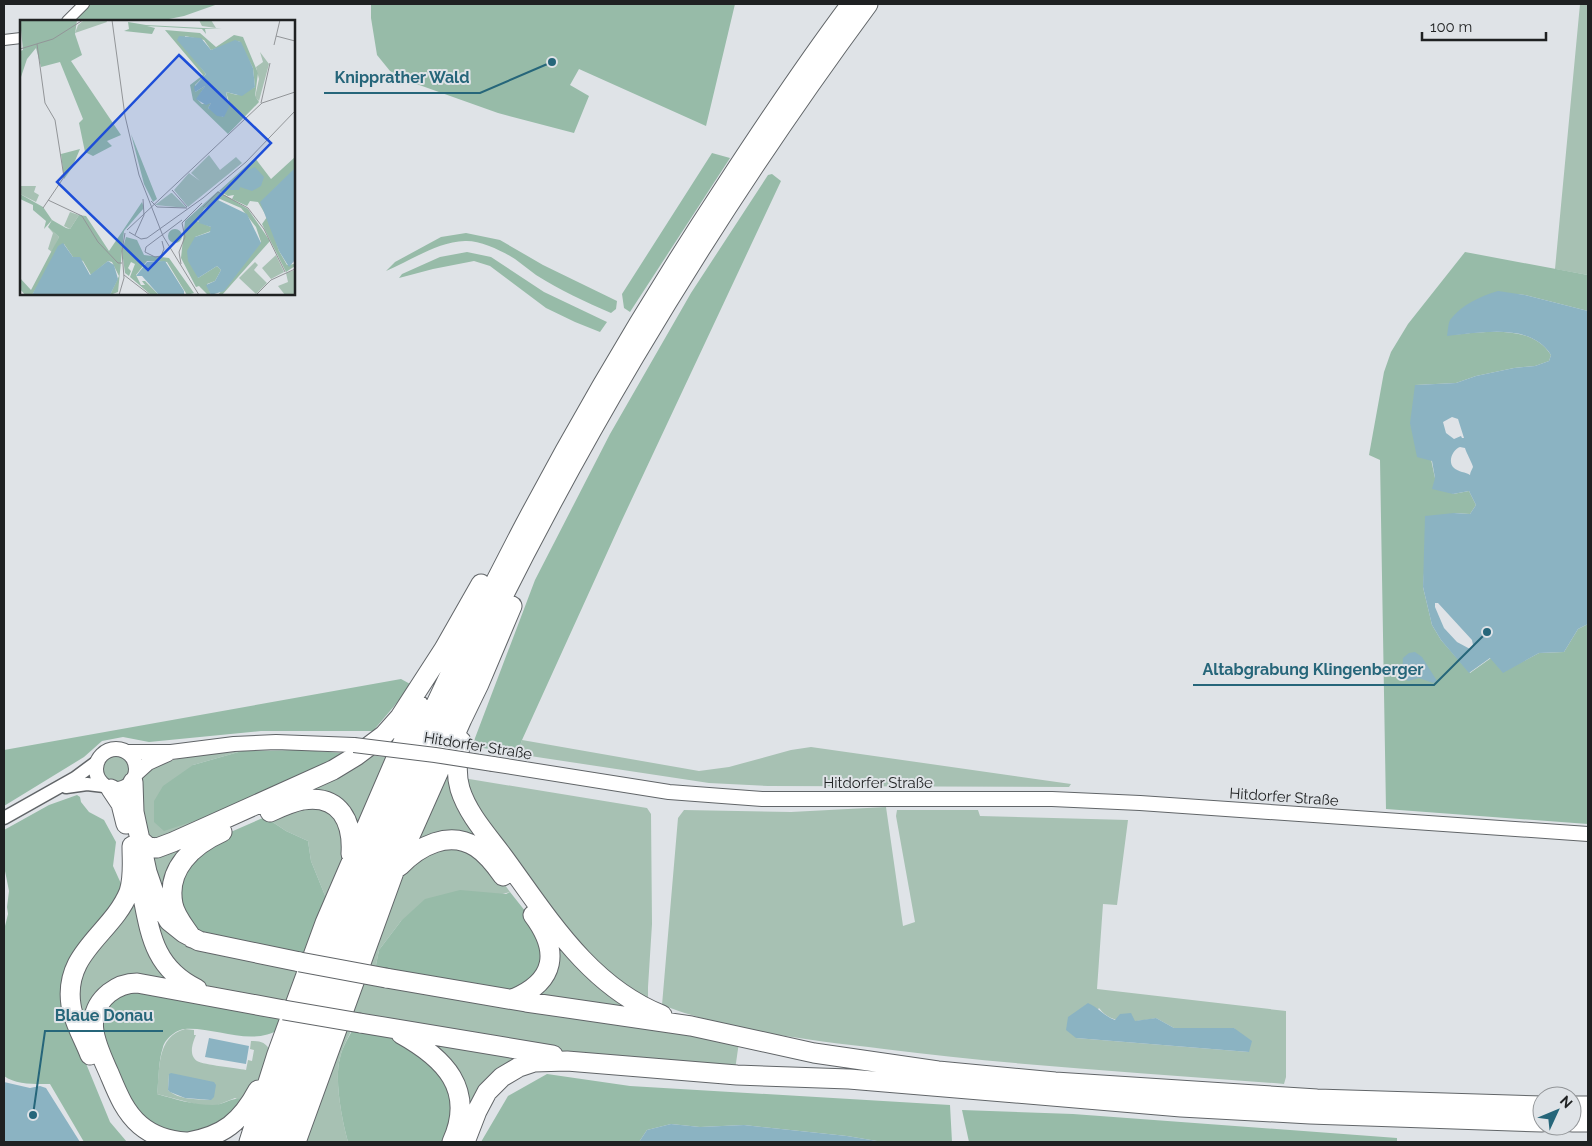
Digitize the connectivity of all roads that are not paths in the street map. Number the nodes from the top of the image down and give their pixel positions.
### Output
1 (84, 4) edge
2 (850, 4) edge
3 (868, 4) edge
4 (68, 20) edge
5 (20, 38) edge
6 (4, 40) edge
7 (582, 421) junction
8 (558, 494) junction
9 (444, 648) junction
10 (479, 684) junction
11 (127, 752) junction
12 (171, 752) junction
13 (98, 760) junction
14 (135, 778) junction
15 (108, 787) junction
16 (58, 788) junction
17 (4, 818) edge
18 (1588, 834) edge
19 (136, 843) junction
20 (350, 862) junction
21 (394, 872) junction
22 (192, 938) junction
23 (212, 996) junction
24 (513, 999) junction
25 (691, 1026) junction
26 (391, 1029) junction
27 (277, 1054) junction
28 (611, 1064) junction
29 (1532, 1106) edge
30 (1532, 1122) edge
31 (145, 1142) edge
32 (187, 1142) edge
33 (249, 1142) edge
34 (265, 1142) edge
35 (293, 1142) edge
36 (452, 1142) edge
37 (465, 1142) edge

1 - 4 street
2 - 7 highway
3 - 8 highway
5 - 6 street
7 - 9 highway
7 - 34 highway
8 - 10 highway
8 - 35 highway
9 - 19 highway
9 - 20 highway
10 - 21 highway
10 - 25 highway
11 - 12 main road, Hitdorfer Straße
11 - 13 main road
11 - 14 main road
12 - 14 main road, Hitdorfer Straße
12 - 18 main road, Hitdorfer Straße, bridge
13 - 15 main road
13 - 16 street
14 - 15 main road
14 - 19 highway
15 - 16 street
15 - 19 highway
16 - 17 street
19 - 22 highway
19 - 23 highway
19 - 31 highway
20 - 22 highway
20 - 27 highway
21 - 24 highway
21 - 35 highway
22 - 24 highway, bridge
23 - 26 highway, bridge
23 - 32 highway
24 - 25 highway
25 - 29 highway
26 - 28 highway
26 - 36 highway
27 - 32 highway
27 - 33 highway
28 - 30 highway
28 - 37 highway

